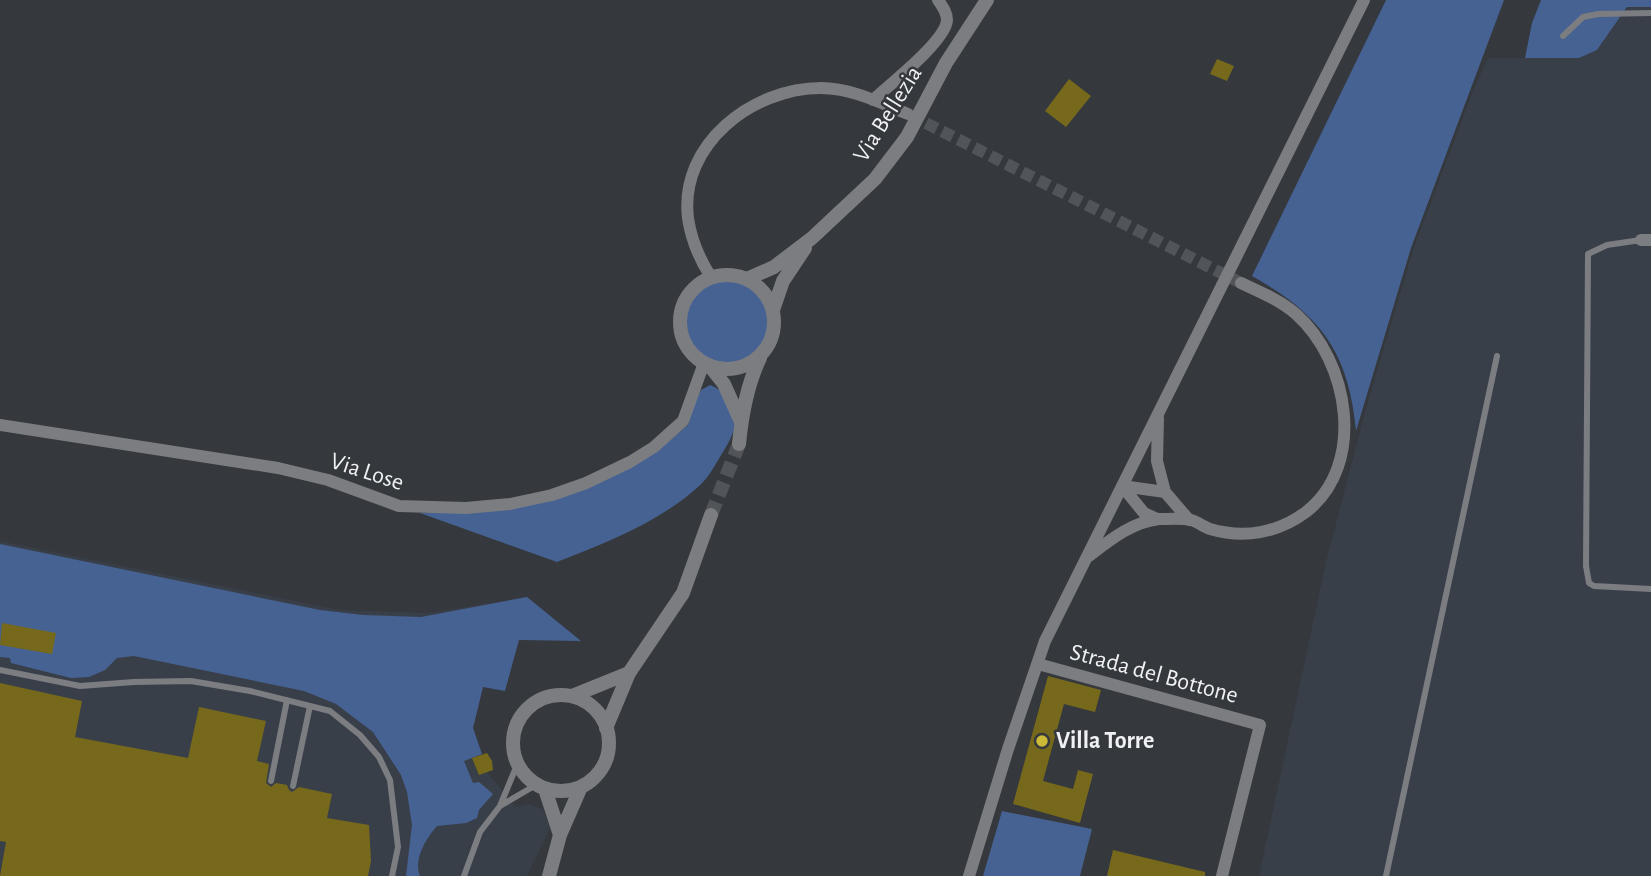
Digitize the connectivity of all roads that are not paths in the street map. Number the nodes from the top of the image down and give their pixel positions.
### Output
1 (938, 0) edge
2 (986, 0) edge
3 (1364, 0) edge
4 (1651, 13) edge
5 (1563, 36) dead end
6 (873, 100) junction
7 (908, 114) tunnel mouth
8 (812, 238) junction
9 (1646, 240) edge
10 (711, 277) junction
11 (747, 279) junction
12 (1241, 283) tunnel mouth
13 (773, 310) junction
14 (762, 355) junction
15 (1497, 356) dead end
16 (707, 365) junction
17 (1158, 413) junction
18 (741, 422) junction
19 (0, 425) edge
20 (739, 444) tunnel mouth
21 (1122, 486) junction
22 (1165, 492) junction
23 (711, 515) tunnel mouth
24 (1157, 519) junction
25 (1189, 520) junction
26 (1087, 558) junction
27 (1651, 589) edge
28 (1038, 664) junction
29 (0, 670) edge
30 (629, 673) junction
31 (572, 696) junction
32 (288, 700) junction
33 (310, 706) junction
34 (606, 728) junction
35 (517, 765) junction
36 (271, 781) dead end
37 (293, 786) dead end
38 (541, 787) junction
39 (581, 787) junction
40 (500, 806) junction
41 (560, 835) junction
42 (392, 876) edge
43 (464, 876) edge
44 (549, 876) edge
45 (969, 876) edge
46 (1222, 876) edge
47 (1386, 876) edge

1 - 6 street
2 - 8 street, Via Bellezia
3 - 17 street
4 - 5 lane
6 - 7 street
6 - 10 street
8 - 11 street, Via Bellezia
8 - 13 street, Via Bellezia
9 - 27 lane
10 - 11 street, Via Bellezia
10 - 16 street, Via Bellezia
11 - 13 street
12 - 25 street
13 - 14 street, Via Bellezia
14 - 16 street
14 - 18 street, Via Bellezia
15 - 47 lane
16 - 18 street, Via Bellezia
16 - 19 street, Via Lose
17 - 21 street
17 - 22 street
18 - 20 street, Via Bellezia
21 - 22 street
21 - 24 street
21 - 26 street
22 - 25 street
23 - 30 street
24 - 25 street
24 - 26 street
26 - 28 street
28 - 45 street
28 - 46 street, Strada del Bottone
29 - 32 lane
30 - 31 street
30 - 34 street
31 - 34 street
31 - 35 street
32 - 33 lane
32 - 36 lane
33 - 37 lane
33 - 42 lane
34 - 39 street
35 - 38 street
35 - 40 lane
38 - 39 street
38 - 40 lane
38 - 41 street
39 - 41 street
40 - 43 lane
41 - 44 street

